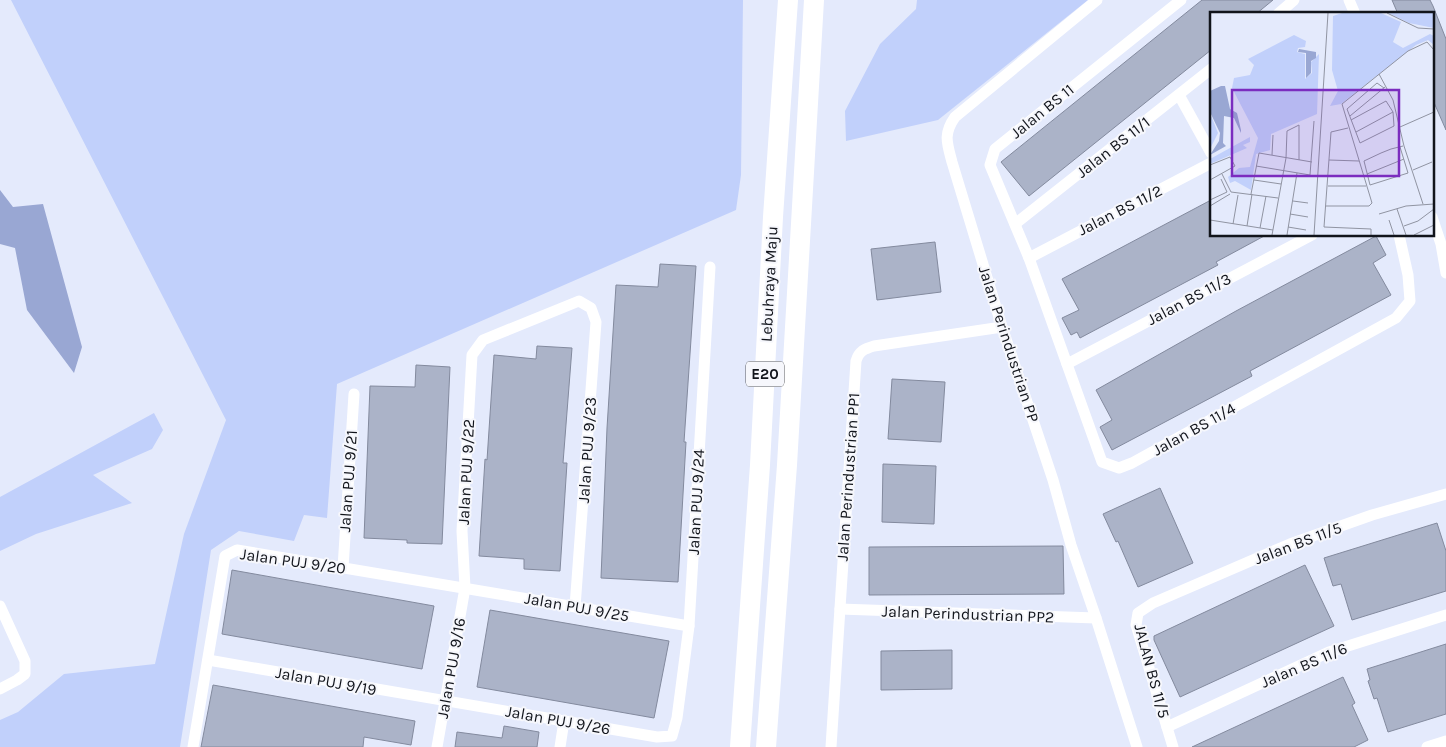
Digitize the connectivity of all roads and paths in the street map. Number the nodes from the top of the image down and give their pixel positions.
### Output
1 (788, 0) edge
2 (814, 0) edge
3 (1097, 0) edge
4 (1181, 0) edge
5 (1294, 0) edge
6 (1349, 0) edge
7 (1280, 12) edge
8 (1354, 12) edge
9 (1210, 70) edge
10 (1179, 95) junction
11 (1210, 151) edge
12 (1210, 164) edge
13 (1434, 223) edge
14 (1015, 224) junction
15 (1310, 236) edge
16 (1399, 236) edge
17 (1029, 258) junction
18 (710, 267) dead end
19 (1446, 273) edge
20 (579, 301) joint
21 (1002, 327) junction
22 (1067, 364) junction
23 (354, 394) dead end
24 (1446, 494) edge
25 (343, 568) junction
26 (465, 588) junction
27 (1153, 602) joint
28 (0, 606) edge
29 (575, 607) junction
30 (840, 609) junction
31 (1446, 615) edge
32 (1096, 618) junction
33 (689, 626) junction
34 (208, 660) junction
35 (0, 689) edge
36 (445, 701) junction
37 (564, 721) junction
38 (1167, 727) junction
39 (672, 736) joint
40 (1446, 741) edge
41 (193, 747) edge
42 (437, 747) edge
43 (560, 747) edge
44 (740, 747) edge
45 (766, 747) edge
46 (831, 747) edge
47 (1136, 747) edge
48 (1173, 747) edge
49 (1427, 747) edge

1 - 44 highway, Lebuhraya Maju / E20
2 - 45 highway, Lebuhraya Maju / E20
3 - 21 street, Jalan Perindustrian PP
4 - 14 street, Jalan BS 11
5 - 7 street
6 - 8 street
9 - 10 street, Jalan BS 11/1
10 - 11 street
10 - 14 street, Jalan BS 11/1
12 - 17 street, Jalan BS 11/2
13 - 19 street
14 - 17 street, Jalan BS 11
15 - 22 street, Jalan BS 11/3
16 - 22 street, Jalan BS 11/4
17 - 22 street, Jalan BS 11/4
18 - 33 street, Jalan PUJ 9/24
20 - 26 street, Jalan PUJ 9/22
20 - 29 street, Jalan PUJ 9/23
21 - 30 street, Jalan Perindustrian PP1
21 - 32 street, Jalan Perindustrian PP
23 - 25 street, Jalan PUJ 9/21
24 - 27 street, Jalan BS 11/5
25 - 26 street, Jalan PUJ 9/20
25 - 34 street, Jalan PUJ 9/20
26 - 29 street, Jalan PUJ 9/25
26 - 36 street, Jalan PUJ 9/16
27 - 38 street, JALAN BS 11/5
28 - 35 street
29 - 33 street, Jalan PUJ 9/25
30 - 32 street, Jalan Perindustrian PP2
30 - 46 street, Jalan Perindustrian PP1
31 - 38 street, Jalan BS 11/6
32 - 47 street, Jalan Perindustrian PP
33 - 39 street, Jalan PUJ 9/24
34 - 36 street, Jalan PUJ 9/19
34 - 41 street, Jalan PUJ 9/20
36 - 37 street, Jalan PUJ 9/26
36 - 42 street, Jalan PUJ 9/16
37 - 39 street, Jalan PUJ 9/26
37 - 43 street
38 - 48 street, JALAN BS 11/5
40 - 49 street

